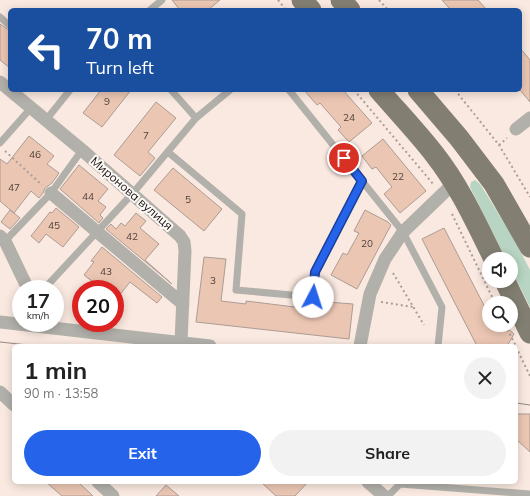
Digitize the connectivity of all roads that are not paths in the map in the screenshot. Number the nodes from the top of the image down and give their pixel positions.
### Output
1 (162, 0) edge
2 (302, 0) edge
3 (341, 0) edge
4 (152, 8) edge
5 (309, 8) edge
6 (348, 8) edge
7 (0, 17) edge
8 (8, 24) edge
9 (0, 82) edge
10 (8, 89) edge
11 (12, 92) edge
12 (68, 92) edge
13 (172, 92) edge
14 (228, 92) edge
15 (291, 92) edge
16 (381, 92) edge
17 (420, 92) edge
18 (31, 108) junction
19 (196, 118) junction
20 (530, 118) edge
21 (46, 120) junction
22 (516, 129) dead end
23 (459, 138) junction
24 (0, 143) edge
25 (82, 150) junction
26 (168, 152) junction
27 (435, 156) junction
28 (488, 176) junction
29 (362, 181) junction
30 (454, 183) junction
31 (51, 193) junction
32 (133, 193) junction
33 (98, 232) junction
34 (403, 232) junction
35 (2, 238) edge
36 (530, 247) edge
37 (491, 252) edge
38 (23, 280) edge
39 (53, 280) edge
40 (508, 288) edge
41 (183, 304) junction
42 (0, 322) edge
43 (12, 323) edge
44 (64, 328) edge
45 (530, 333) edge
46 (181, 342) junction
47 (196, 344) edge
48 (360, 344) edge
49 (438, 344) edge
50 (0, 392) edge
51 (12, 403) edge
52 (100, 484) edge
53 (370, 484) edge
54 (530, 494) edge
55 (113, 496) edge
56 (384, 496) edge
57 (388, 496) edge

1 - 4 lane
2 - 5 main road
3 - 6 main road
7 - 8 lane
9 - 10 street, Миронова вулиця
11 - 18 street, Миронова вулиця
12 - 21 lane
13 - 19 lane
14 - 19 lane
15 - 29 lane
16 - 27 main road
17 - 23 main road
18 - 21 street, Миронова вулиця
18 - 24 lane
19 - 26 lane
20 - 22 street
21 - 25 street, Миронова вулиця
23 - 27 main road
23 - 28 main road
25 - 31 lane
25 - 32 street, Миронова вулиця
26 - 29 lane
26 - 32 lane
27 - 30 main road
28 - 30 main road
28 - 36 main road
29 - 34 lane
30 - 34 street
30 - 37 main road
31 - 33 street
31 - 35 lane
32 - 33 lane
32 - 41 street, Миронова вулиця
33 - 39 lane
33 - 41 street
34 - 48 street
34 - 49 lane
35 - 38 street
40 - 45 main road
41 - 46 street, Миронова вулиця
42 - 43 street
44 - 46 street
46 - 47 street
50 - 51 street
52 - 55 street
53 - 56 street
54 - 57 lane

